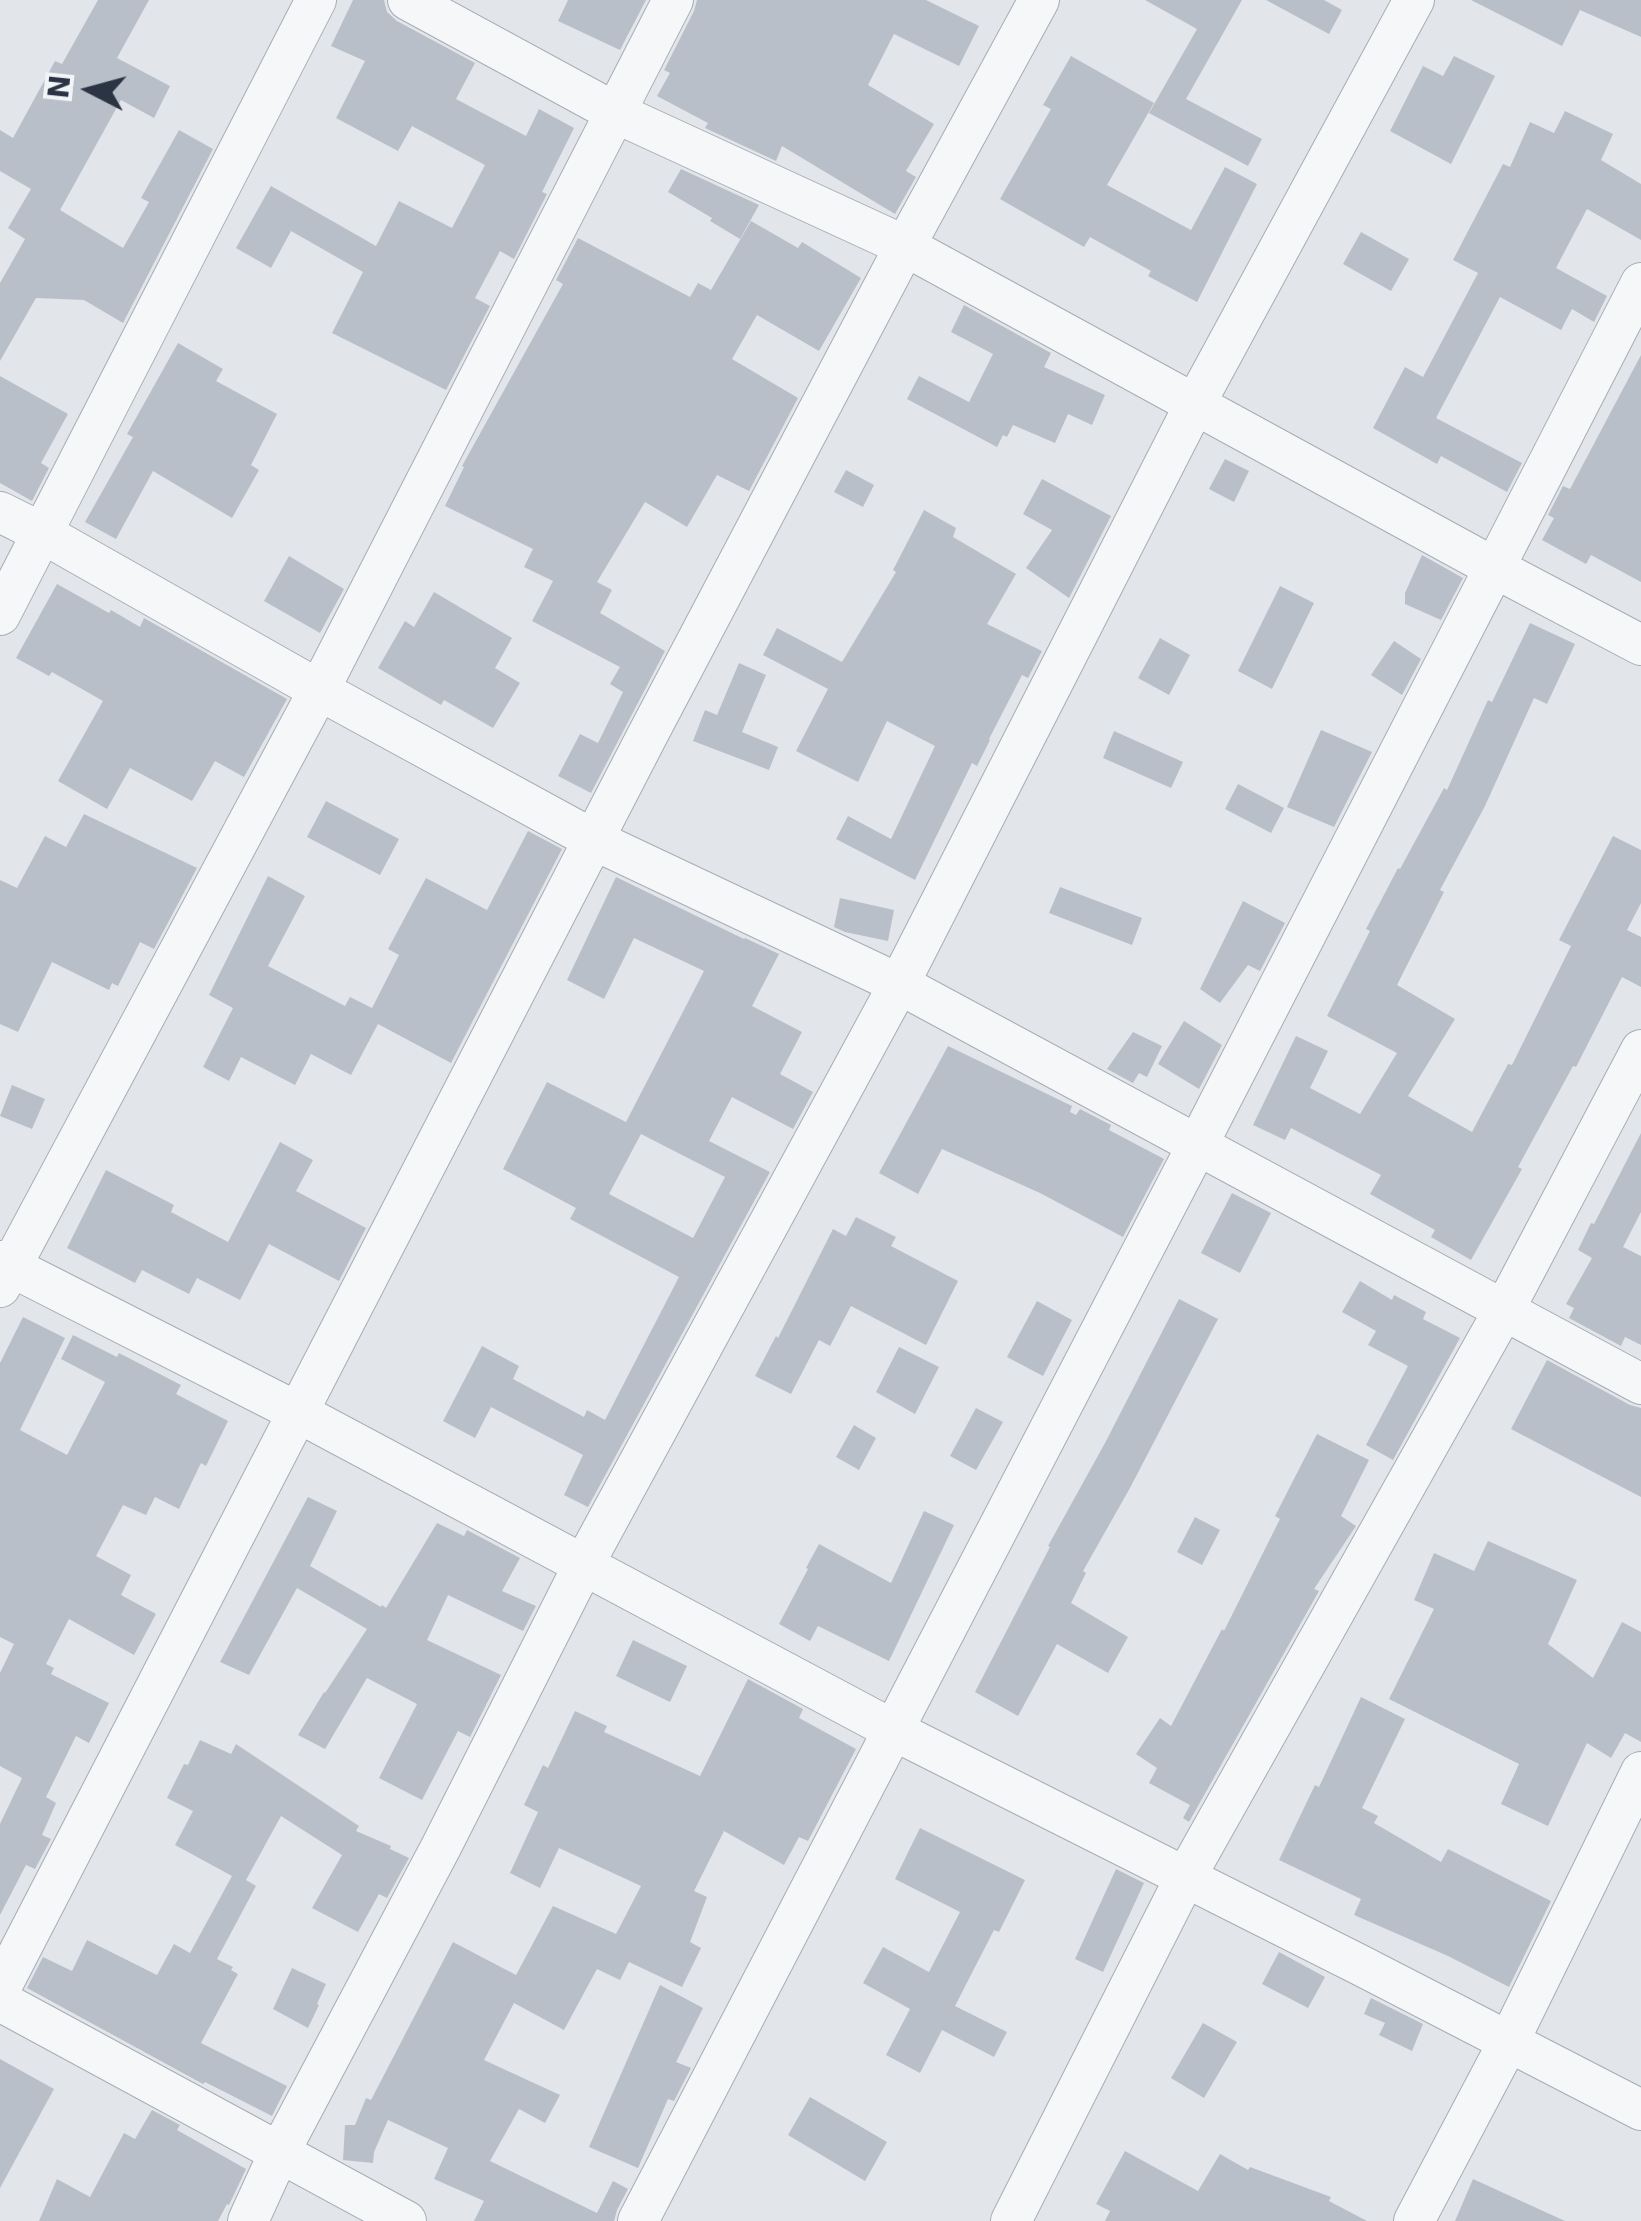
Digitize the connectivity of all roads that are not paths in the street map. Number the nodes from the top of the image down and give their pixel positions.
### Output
1 (316, 0) edge
2 (408, 0) edge
3 (673, 0) edge
4 (1039, 0) edge
5 (1414, 0) edge
6 (616, 113) junction
7 (905, 246) junction
8 (1641, 283) edge
9 (1195, 404) junction
10 (0, 512) edge
11 (42, 533) junction
12 (1493, 567) junction
13 (0, 615) edge
14 (1641, 644) edge
15 (319, 690) junction
16 (594, 840) junction
17 (899, 984) junction
18 (1641, 1050) edge
19 (1198, 1144) junction
20 (4, 1271) edge
21 (1504, 1310) junction
22 (1641, 1384) edge
23 (299, 1413) junction
24 (584, 1564) junction
25 (894, 1731) junction
26 (1641, 1772) edge
27 (1185, 1878) junction
28 (0, 1989) edge
29 (0, 2001) edge
30 (1509, 2042) junction
31 (1641, 2110) edge
32 (279, 2153) junction
33 (248, 2221) edge
34 (406, 2221) edge
35 (638, 2221) edge
36 (1011, 2221) edge
37 (1414, 2221) edge

1 - 11 street
2 - 6 street
3 - 6 street
4 - 7 street
5 - 9 street
6 - 7 street
6 - 15 street
7 - 9 street
7 - 16 street
8 - 12 street
9 - 12 street
9 - 17 street
10 - 11 street
11 - 13 street
11 - 15 street
12 - 14 street
12 - 19 street
15 - 16 street
15 - 20 street
16 - 17 street
16 - 23 street
17 - 19 street
17 - 24 street
18 - 21 street
19 - 21 street
19 - 25 street
20 - 23 street
21 - 22 street
21 - 27 street
23 - 24 street
23 - 28 street
24 - 25 street
24 - 32 street
25 - 27 street
25 - 35 street
26 - 30 street
27 - 30 street
27 - 36 street
29 - 32 street
30 - 31 street
30 - 37 street
32 - 33 street
32 - 34 street

